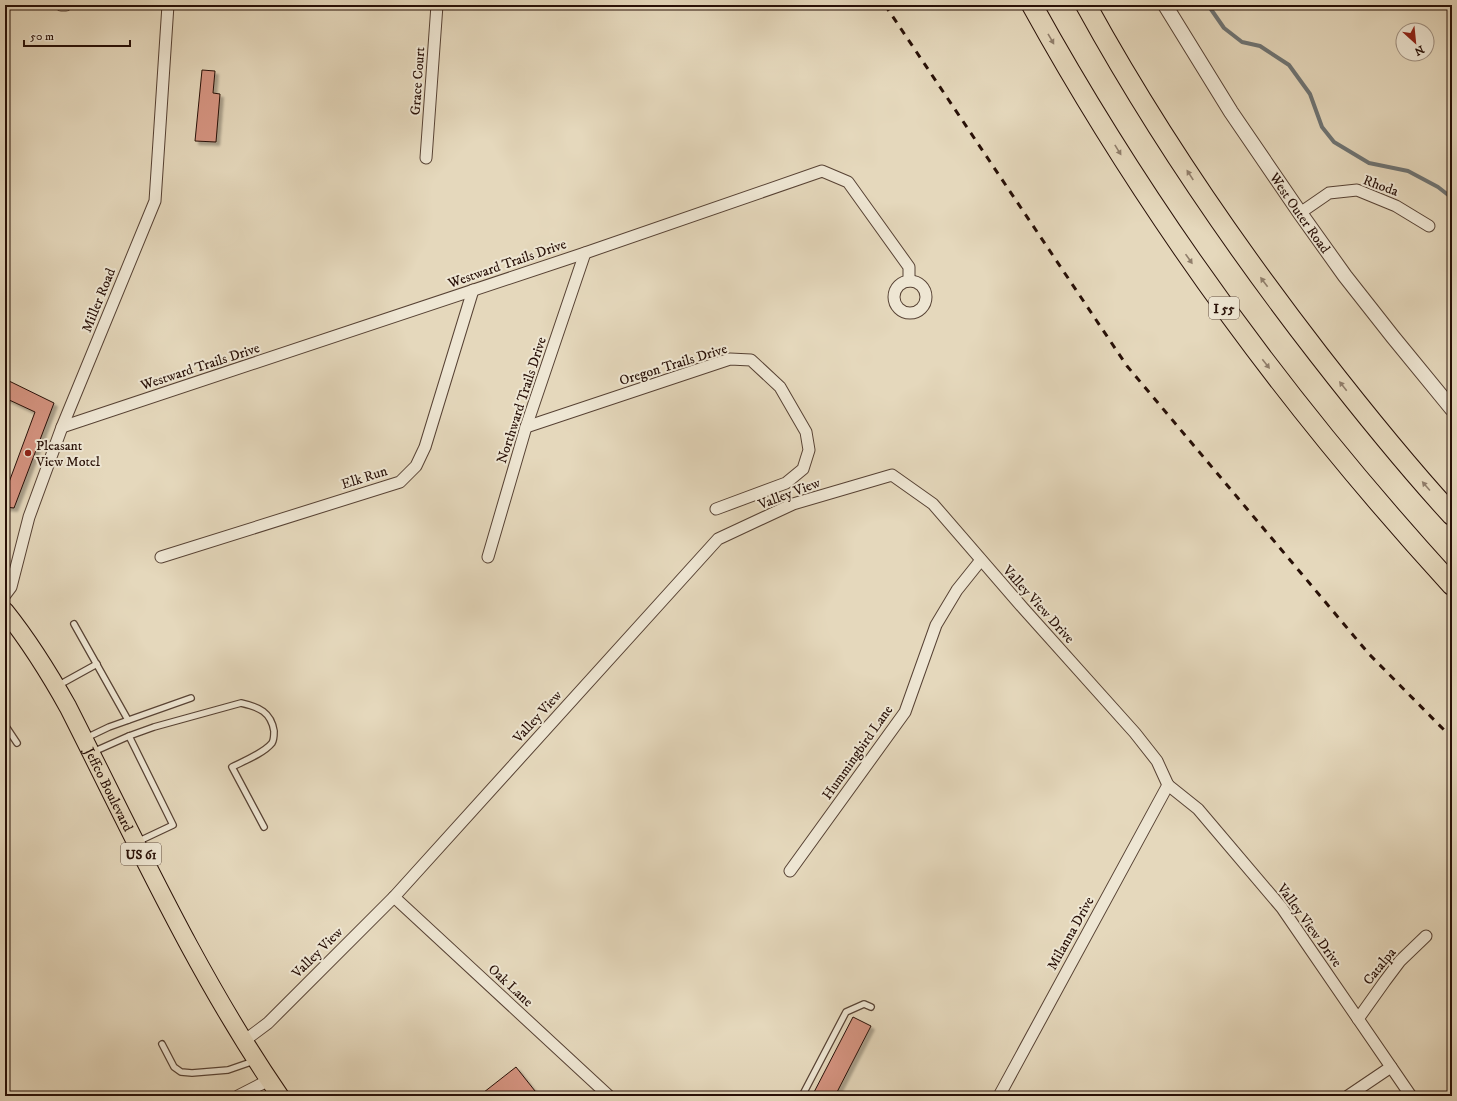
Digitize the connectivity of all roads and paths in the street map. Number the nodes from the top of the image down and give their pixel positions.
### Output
1 (61, 5) edge
2 (66, 5) edge
3 (168, 5) edge
4 (437, 5) edge
5 (1032, 5) edge
6 (1086, 5) edge
7 (1166, 5) edge
8 (426, 158) dead end
9 (1300, 213) junction
10 (1429, 226) dead end
11 (585, 253) junction
12 (909, 281) dead end
13 (473, 290) junction
14 (1452, 409) edge
15 (526, 427) junction
16 (62, 428) junction
17 (892, 475) joint
18 (716, 509) dead end
19 (1452, 515) edge
20 (161, 557) dead end
21 (488, 557) dead end
22 (981, 560) junction
23 (1452, 585) edge
24 (5, 596) edge
25 (5, 611) edge
26 (74, 624) dead end
27 (97, 664) junction
28 (56, 686) junction
29 (191, 698) dead end
30 (128, 720) junction
31 (5, 725) edge
32 (129, 736) junction
33 (17, 742) dead end
34 (88, 746) junction
35 (1168, 785) junction
36 (264, 827) dead end
37 (136, 843) junction
38 (790, 871) dead end
39 (394, 897) junction
40 (1426, 936) dead end
41 (870, 1007) dead end
42 (1358, 1019) junction
43 (244, 1040) junction
44 (162, 1044) dead end
45 (257, 1061) junction
46 (1391, 1067) junction
47 (269, 1080) junction
48 (238, 1096) edge
49 (280, 1096) edge
50 (609, 1096) edge
51 (802, 1096) edge
52 (998, 1096) edge
53 (1348, 1096) edge
54 (1411, 1096) edge

1 - 2 street
3 - 16 street, Miller Road
4 - 8 street, Grace Court
5 -> 23 highway, I 55
19 -> 6 highway
7 - 9 street, West Outer Road
9 - 10 street, Rhoda
9 - 14 street, West Outer Road
11 - 12 street, Westward Trails Drive
11 - 13 street, Westward Trails Drive
11 - 15 street, Northward Trails Drive
13 - 16 street, Westward Trails Drive
13 - 20 street, Elk Run
15 - 18 street, Oregon Trails Drive
15 - 21 street, Northward Trails Drive
16 - 24 street, Miller Road
17 - 22 street, Valley View Drive
17 - 39 street, Valley View
22 - 35 street, Valley View Drive
22 - 38 street, Hummingbird Lane
25 - 28 main road, Jeffco Boulevard / US 61
26 - 27 lane
27 - 28 lane
27 - 30 lane
28 - 34 main road, Jeffco Boulevard / US 61
29 - 30 lane
30 - 34 lane
31 - 33 lane
32 - 34 lane
32 - 36 lane
32 - 37 lane
34 - 37 main road, Jeffco Boulevard / US 61
35 - 42 street, Valley View Drive
35 - 52 street, Milanna Drive
37 - 43 main road, Jeffco Boulevard / US 61
39 - 43 street, Valley View
39 - 50 street, Oak Lane
40 - 42 street, Catalpa
41 - 51 lane
42 - 46 street, Valley View Drive
43 - 45 main road, Jeffco Boulevard / US 61
44 - 45 lane
45 - 47 main road, Jeffco Boulevard / US 61
46 - 53 street
46 - 54 street, Valley View Drive
47 - 48 street
47 - 49 main road, Jeffco Boulevard / US 61

